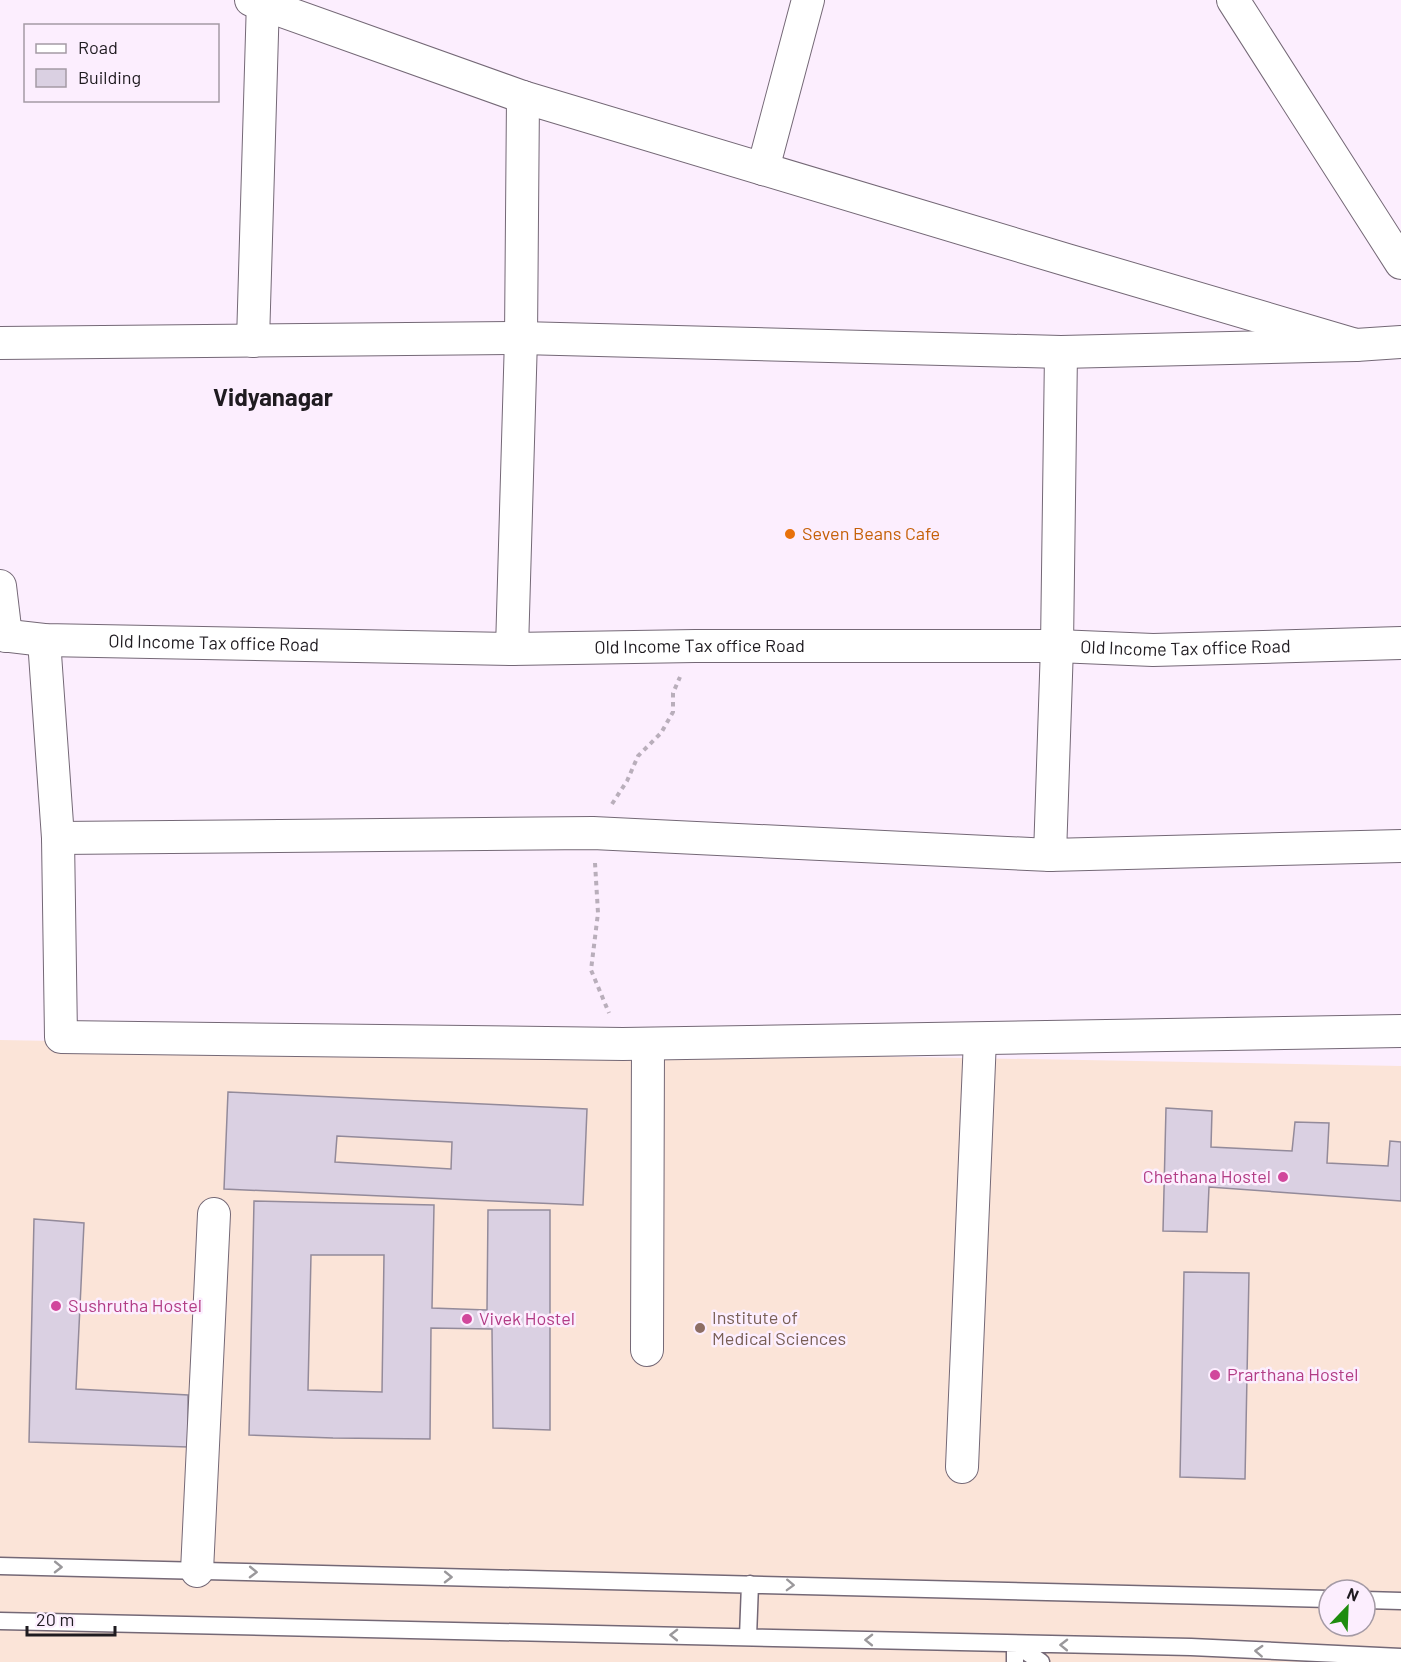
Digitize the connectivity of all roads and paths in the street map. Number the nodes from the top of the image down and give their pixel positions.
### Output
1 (808, 0) edge
2 (1233, 0) edge
3 (259, 1) edge
4 (523, 97) junction
5 (763, 169) junction
6 (1401, 262) edge
7 (521, 338) junction
8 (252, 340) junction
9 (1401, 342) edge
10 (0, 343) edge
11 (1356, 345) junction
12 (1061, 352) junction
13 (0, 586) edge
14 (3, 636) edge
15 (44, 640) junction
16 (1401, 643) edge
17 (1057, 646) junction
18 (512, 649) junction
19 (58, 838) junction
20 (1401, 846) edge
21 (1050, 855) junction
22 (1401, 1031) edge
23 (980, 1039) junction
24 (648, 1044) junction
25 (214, 1214) dead end
26 (647, 1350) dead end
27 (962, 1467) dead end
28 (0, 1566) edge
29 (197, 1571) junction
30 (750, 1584) junction
31 (1317, 1599) edge
32 (1377, 1600) edge
33 (1401, 1601) edge
34 (0, 1621) edge
35 (748, 1637) junction
36 (1015, 1644) junction
37 (1194, 1655) edge
38 (1401, 1657) edge
39 (1015, 1662) edge
40 (1041, 1662) edge

1 - 5 street
2 - 6 street
3 - 4 street
3 - 8 street
4 - 5 street
4 - 7 street
5 - 11 street
7 - 8 street
7 - 12 street
7 - 18 street
8 - 10 street
9 - 11 street
11 - 12 street
12 - 17 street
13 - 14 street
14 - 15 street, Old Income Tax office Road
15 - 18 street, Old Income Tax office Road
15 - 19 street
16 - 17 street, Old Income Tax office Road
17 - 18 street, Old Income Tax office Road
17 - 21 street
19 - 21 street
19 - 24 street
20 - 21 street
22 - 23 street
23 - 24 street
23 - 27 street
24 - 26 street
25 - 29 street
28 -> 29 lane
29 -> 30 lane
30 -> 31 lane
30 - 35 lane
32 - 33 lane
35 -> 34 lane
36 -> 35 lane
37 -> 36 lane
36 - 39 lane
36 - 40 lane
38 -> 37 lane

